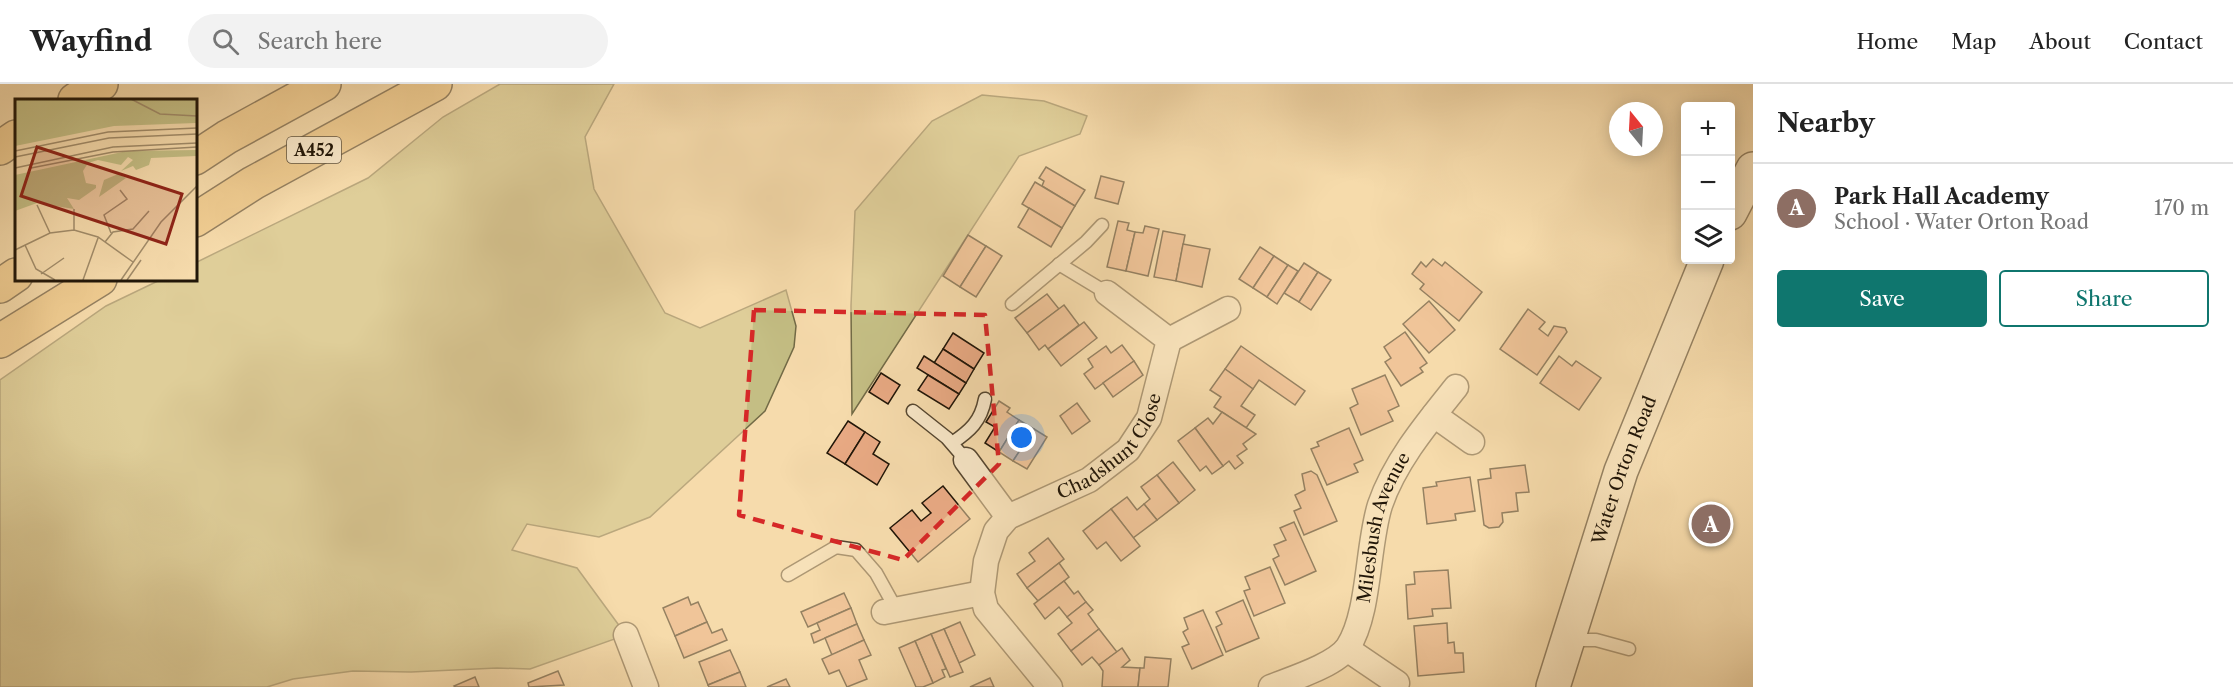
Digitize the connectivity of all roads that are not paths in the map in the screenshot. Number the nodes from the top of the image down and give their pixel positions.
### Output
1 (101, 84) edge
2 (324, 84) edge
3 (435, 84) edge
4 (77, 99) edge
5 (15, 138) edge
6 (0, 148) edge
7 (196, 157) edge
8 (1753, 169) edge
9 (1732, 210) edge
10 (196, 219) edge
11 (1102, 225) dead end
12 (1059, 264) junction
13 (1705, 264) edge
14 (15, 276) edge
15 (98, 280) edge
16 (0, 286) edge
17 (1107, 293) joint
18 (1012, 304) dead end
19 (1228, 309) dead end
20 (1169, 340) junction
21 (0, 341) edge
22 (1456, 387) dead end
23 (985, 399) dead end
24 (913, 411) dead end
25 (1434, 415) junction
26 (1472, 442) dead end
27 (959, 452) junction
28 (1008, 517) junction
29 (788, 575) dead end
30 (982, 592) junction
31 (890, 611) joint
32 (626, 635) dead end
33 (1567, 640) junction
34 (1347, 649) junction
35 (1629, 649) dead end
36 (1396, 683) dead end
37 (646, 687) edge
38 (1050, 687) edge
39 (1271, 687) edge
40 (1553, 687) edge

1 - 4 highway
2 - 7 highway
3 - 10 highway, A452
5 - 6 highway
8 - 9 main road
11 - 12 lane
12 - 17 lane
12 - 18 lane
13 - 33 main road, Water Orton Road
14 - 16 highway
15 - 21 highway
17 - 20 street
19 - 20 street
20 - 28 street, Chadshunt Close
22 - 25 street, Milesbush Avenue
23 - 27 lane
24 - 27 lane
25 - 26 street
25 - 34 street, Milesbush Avenue
27 - 28 street
28 - 30 street
29 - 31 lane
30 - 31 street
30 - 38 street
32 - 37 street
33 - 35 lane
33 - 40 main road, Water Orton Road
34 - 36 street
34 - 39 street

